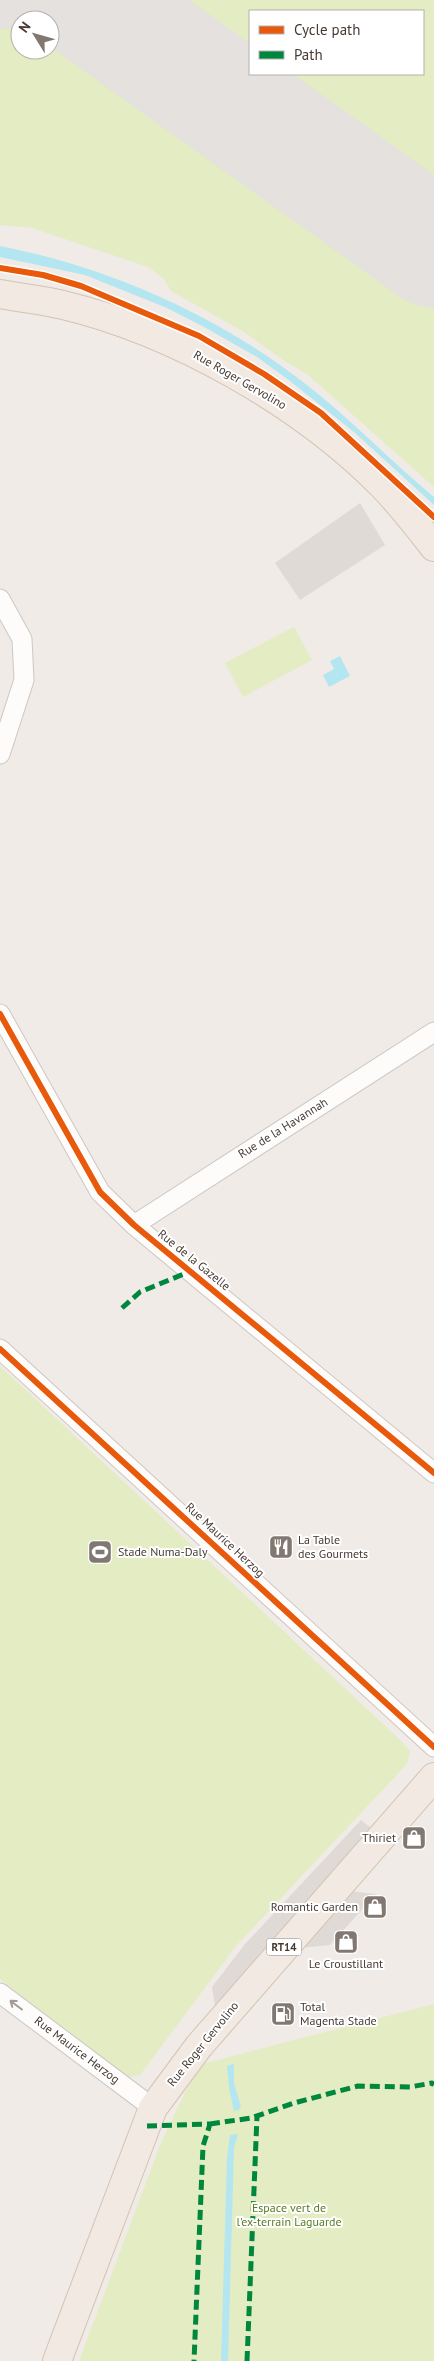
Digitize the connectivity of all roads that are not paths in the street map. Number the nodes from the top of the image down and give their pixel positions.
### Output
1 (0, 294) edge
2 (434, 547) edge
3 (0, 600) edge
4 (0, 754) edge
5 (0, 1014) edge
6 (434, 1032) edge
7 (134, 1225) junction
8 (0, 1349) edge
9 (434, 1473) edge
10 (434, 1747) edge
11 (434, 1777) edge
12 (0, 1993) edge
13 (153, 2108) junction
14 (58, 2361) edge

1 - 2 main road, Rue Roger Gervolino
3 - 4 street
5 - 7 street, Rue de la Gazelle
6 - 7 street, Rue de la Havannah
7 - 9 street, Rue de la Gazelle
8 - 10 street, Rue Maurice Herzog
11 - 13 main road, Rue Roger Gervolino / RT14
13 -> 12 street, Rue Maurice Herzog
13 - 14 main road, Rue Roger Gervolino / RT14

